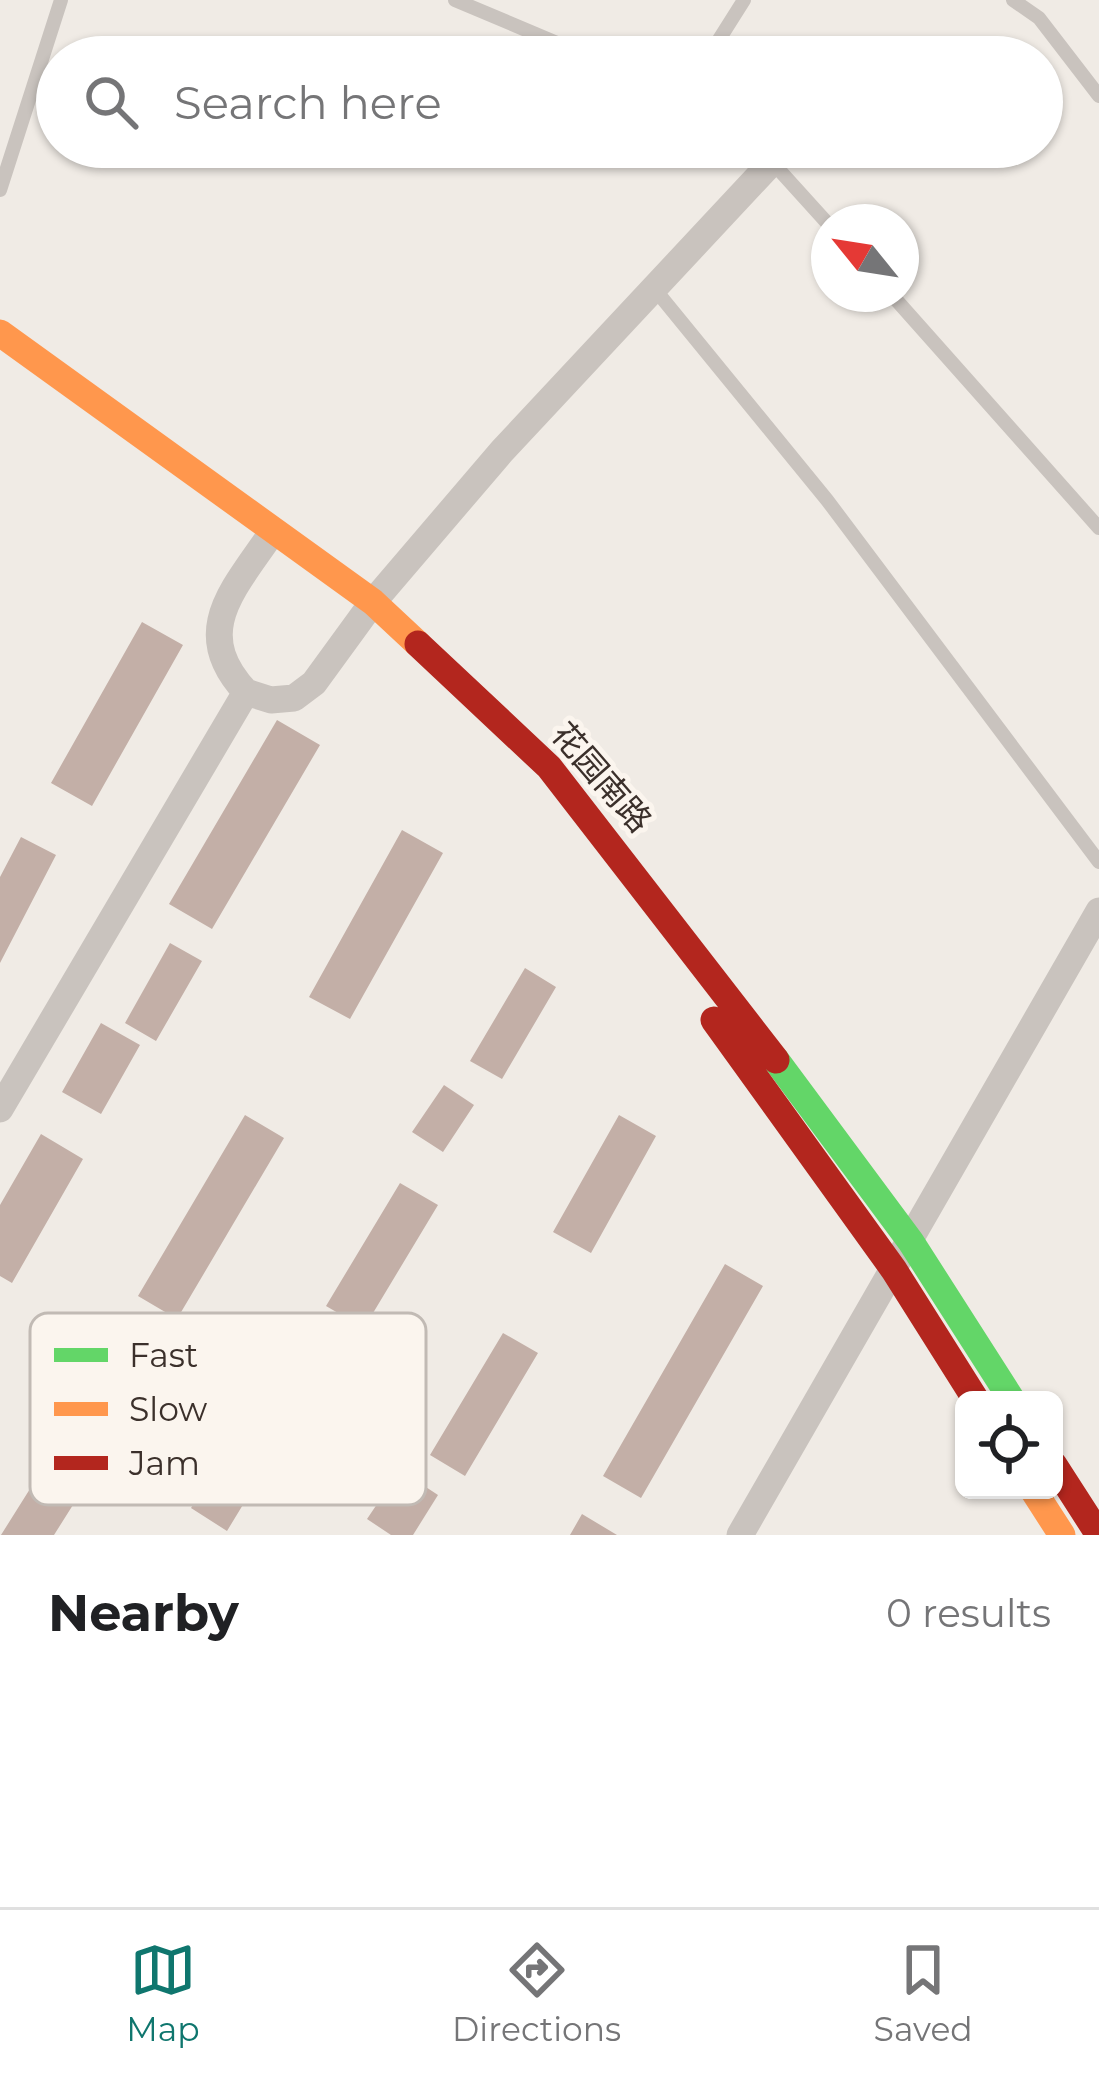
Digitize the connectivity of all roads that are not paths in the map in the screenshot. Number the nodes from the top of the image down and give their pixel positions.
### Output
1 (61, 0) edge
2 (455, 0) edge
3 (744, 0) edge
4 (1013, 0) edge
5 (49, 36) edge
6 (540, 36) edge
7 (722, 36) edge
8 (1054, 36) edge
9 (1063, 48) edge
10 (36, 78) edge
11 (1099, 96) edge
12 (765, 168) edge
13 (778, 168) edge
14 (0, 190) edge
15 (811, 205) edge
16 (653, 286) junction
17 (907, 312) edge
18 (0, 333) edge
19 (0, 364) edge
20 (1099, 528) edge
21 (266, 542) junction
22 (365, 612) junction
23 (246, 692) junction
24 (1099, 862) edge
25 (1099, 911) edge
26 (0, 1109) edge
27 (911, 1242) junction
28 (894, 1270) junction
29 (970, 1391) edge
30 (1006, 1391) edge
31 (1063, 1479) edge
32 (1040, 1499) edge
33 (740, 1535) edge
34 (1062, 1535) edge
35 (1099, 1535) edge

1 - 5 lane
2 - 6 lane
3 - 7 lane
4 - 8 lane
9 - 11 lane
10 - 14 lane
12 - 16 street
13 - 15 lane
16 - 22 street
16 - 24 lane
17 - 20 lane
18 - 21 street, 花园南路
19 - 21 street, 花园南路
21 - 22 street, 花园南路
21 - 23 street
22 - 23 street
22 - 27 street, 花园南路
22 - 28 street, 花园南路
23 - 26 street
25 - 27 street
27 - 28 street
27 - 30 street, 花园南路
28 - 29 street, 花园南路
28 - 33 street
31 - 35 street
32 - 34 street

